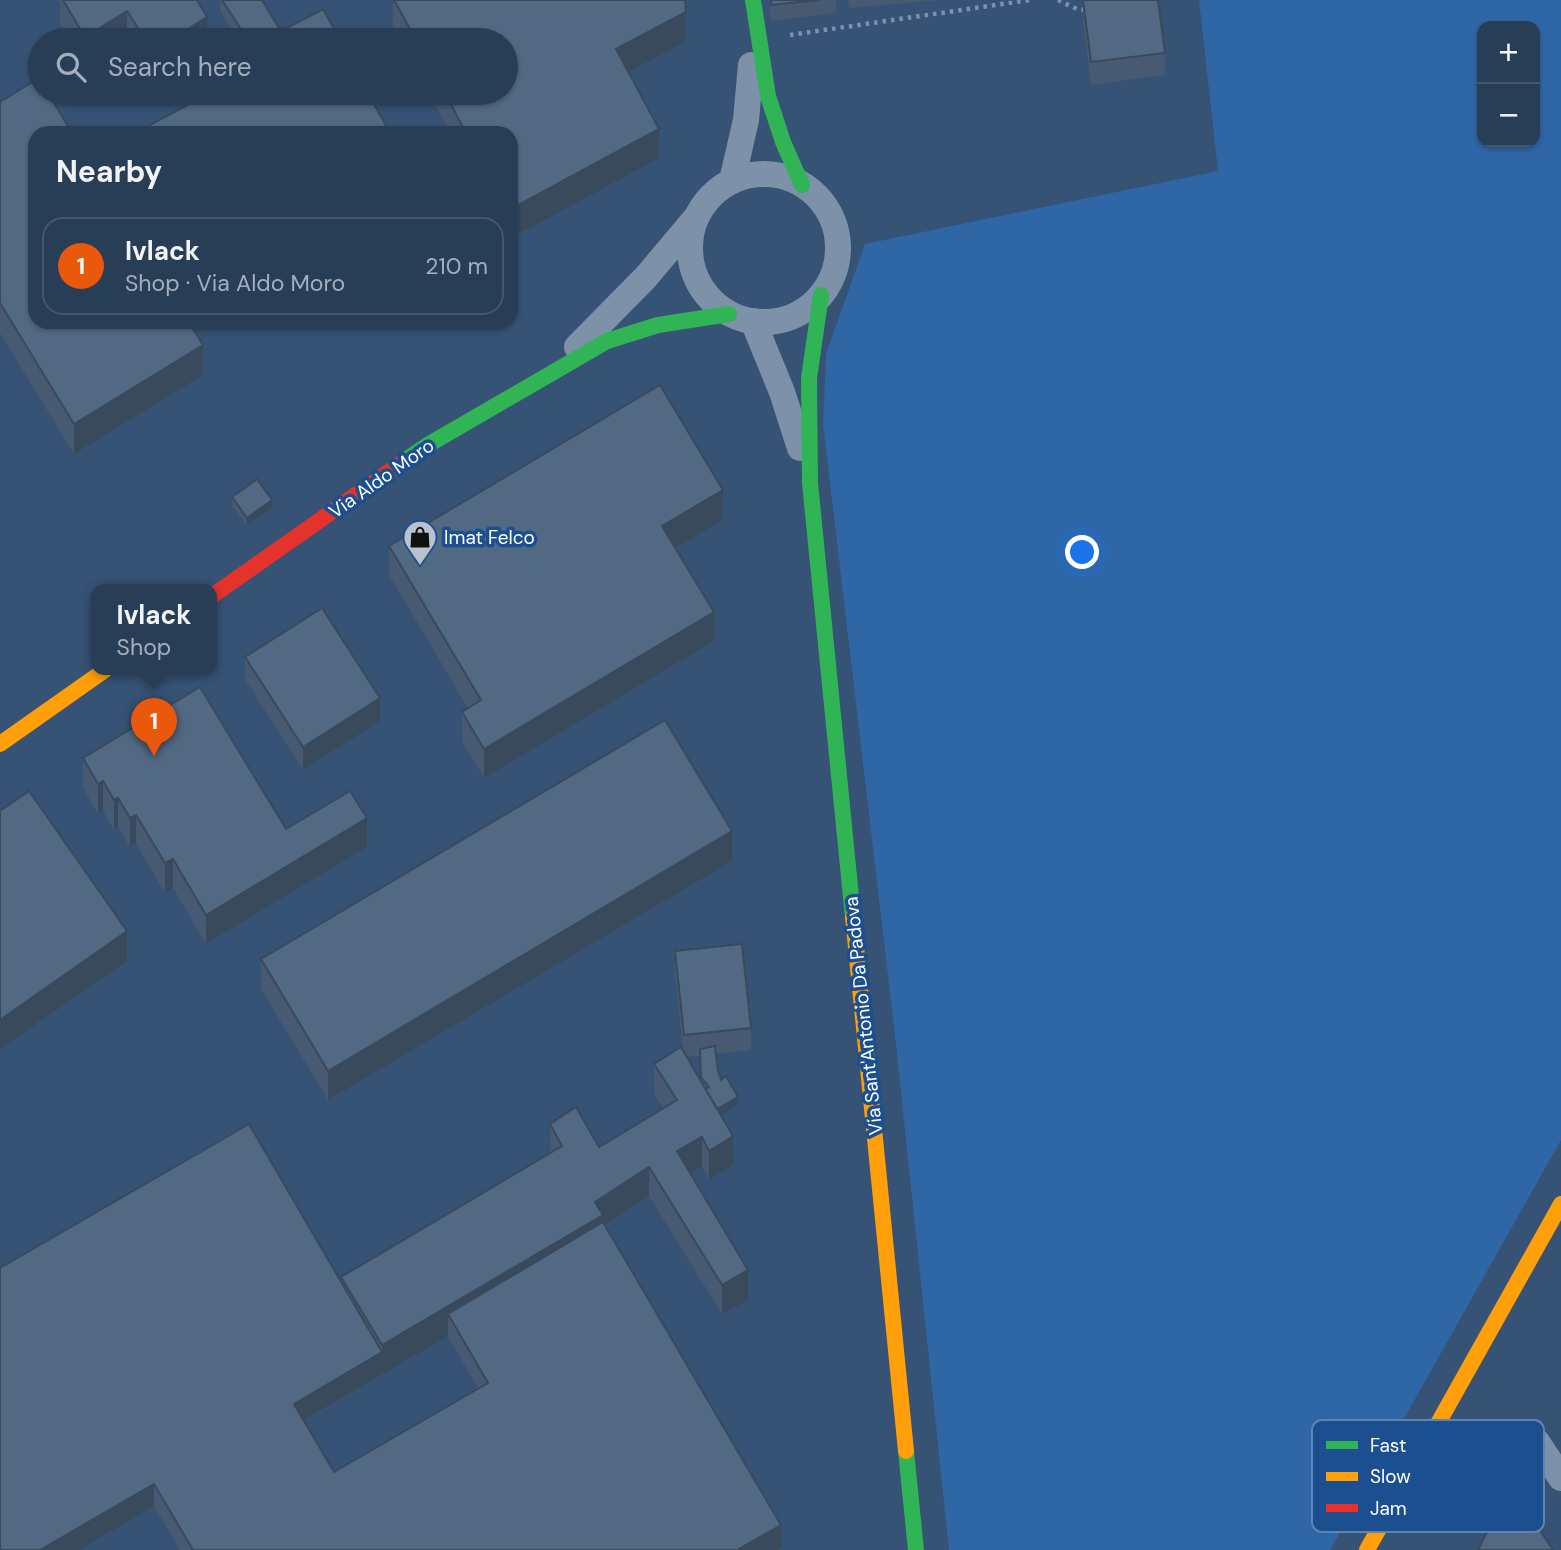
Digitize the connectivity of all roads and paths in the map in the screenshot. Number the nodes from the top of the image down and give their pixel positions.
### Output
1 (752, 0) edge
2 (1030, 0) edge
3 (1058, 0) edge
4 (1096, 12) edge
5 (758, 39) junction
6 (732, 181) junction
7 (802, 185) junction
8 (696, 217) junction
9 (821, 295) junction
10 (741, 318) junction
11 (556, 368) junction
12 (810, 483) junction
13 (217, 592) edge
14 (98, 675) edge
15 (0, 744) edge
16 (1561, 1204) edge
17 (1440, 1420) edge
18 (1544, 1454) edge
19 (1561, 1478) edge
20 (1377, 1532) edge
21 (916, 1550) edge
22 (1367, 1550) edge

1 - 5 street
1 - 6 street
2 - 5 path
3 - 4 path
5 - 7 street
6 - 7 street
6 - 8 street
7 - 9 street
8 - 10 street
8 - 11 street, Via Aldo Moro
9 - 10 street
9 - 12 street, Via Sant'Antonio Da Padova
10 - 11 street, Via Aldo Moro
10 - 12 street, Via Sant'Antonio Da Padova
11 - 13 street, Via Aldo Moro
12 - 21 street, Via Sant'Antonio Da Padova
14 - 15 street
16 - 17 street
18 - 19 street
20 - 22 street

